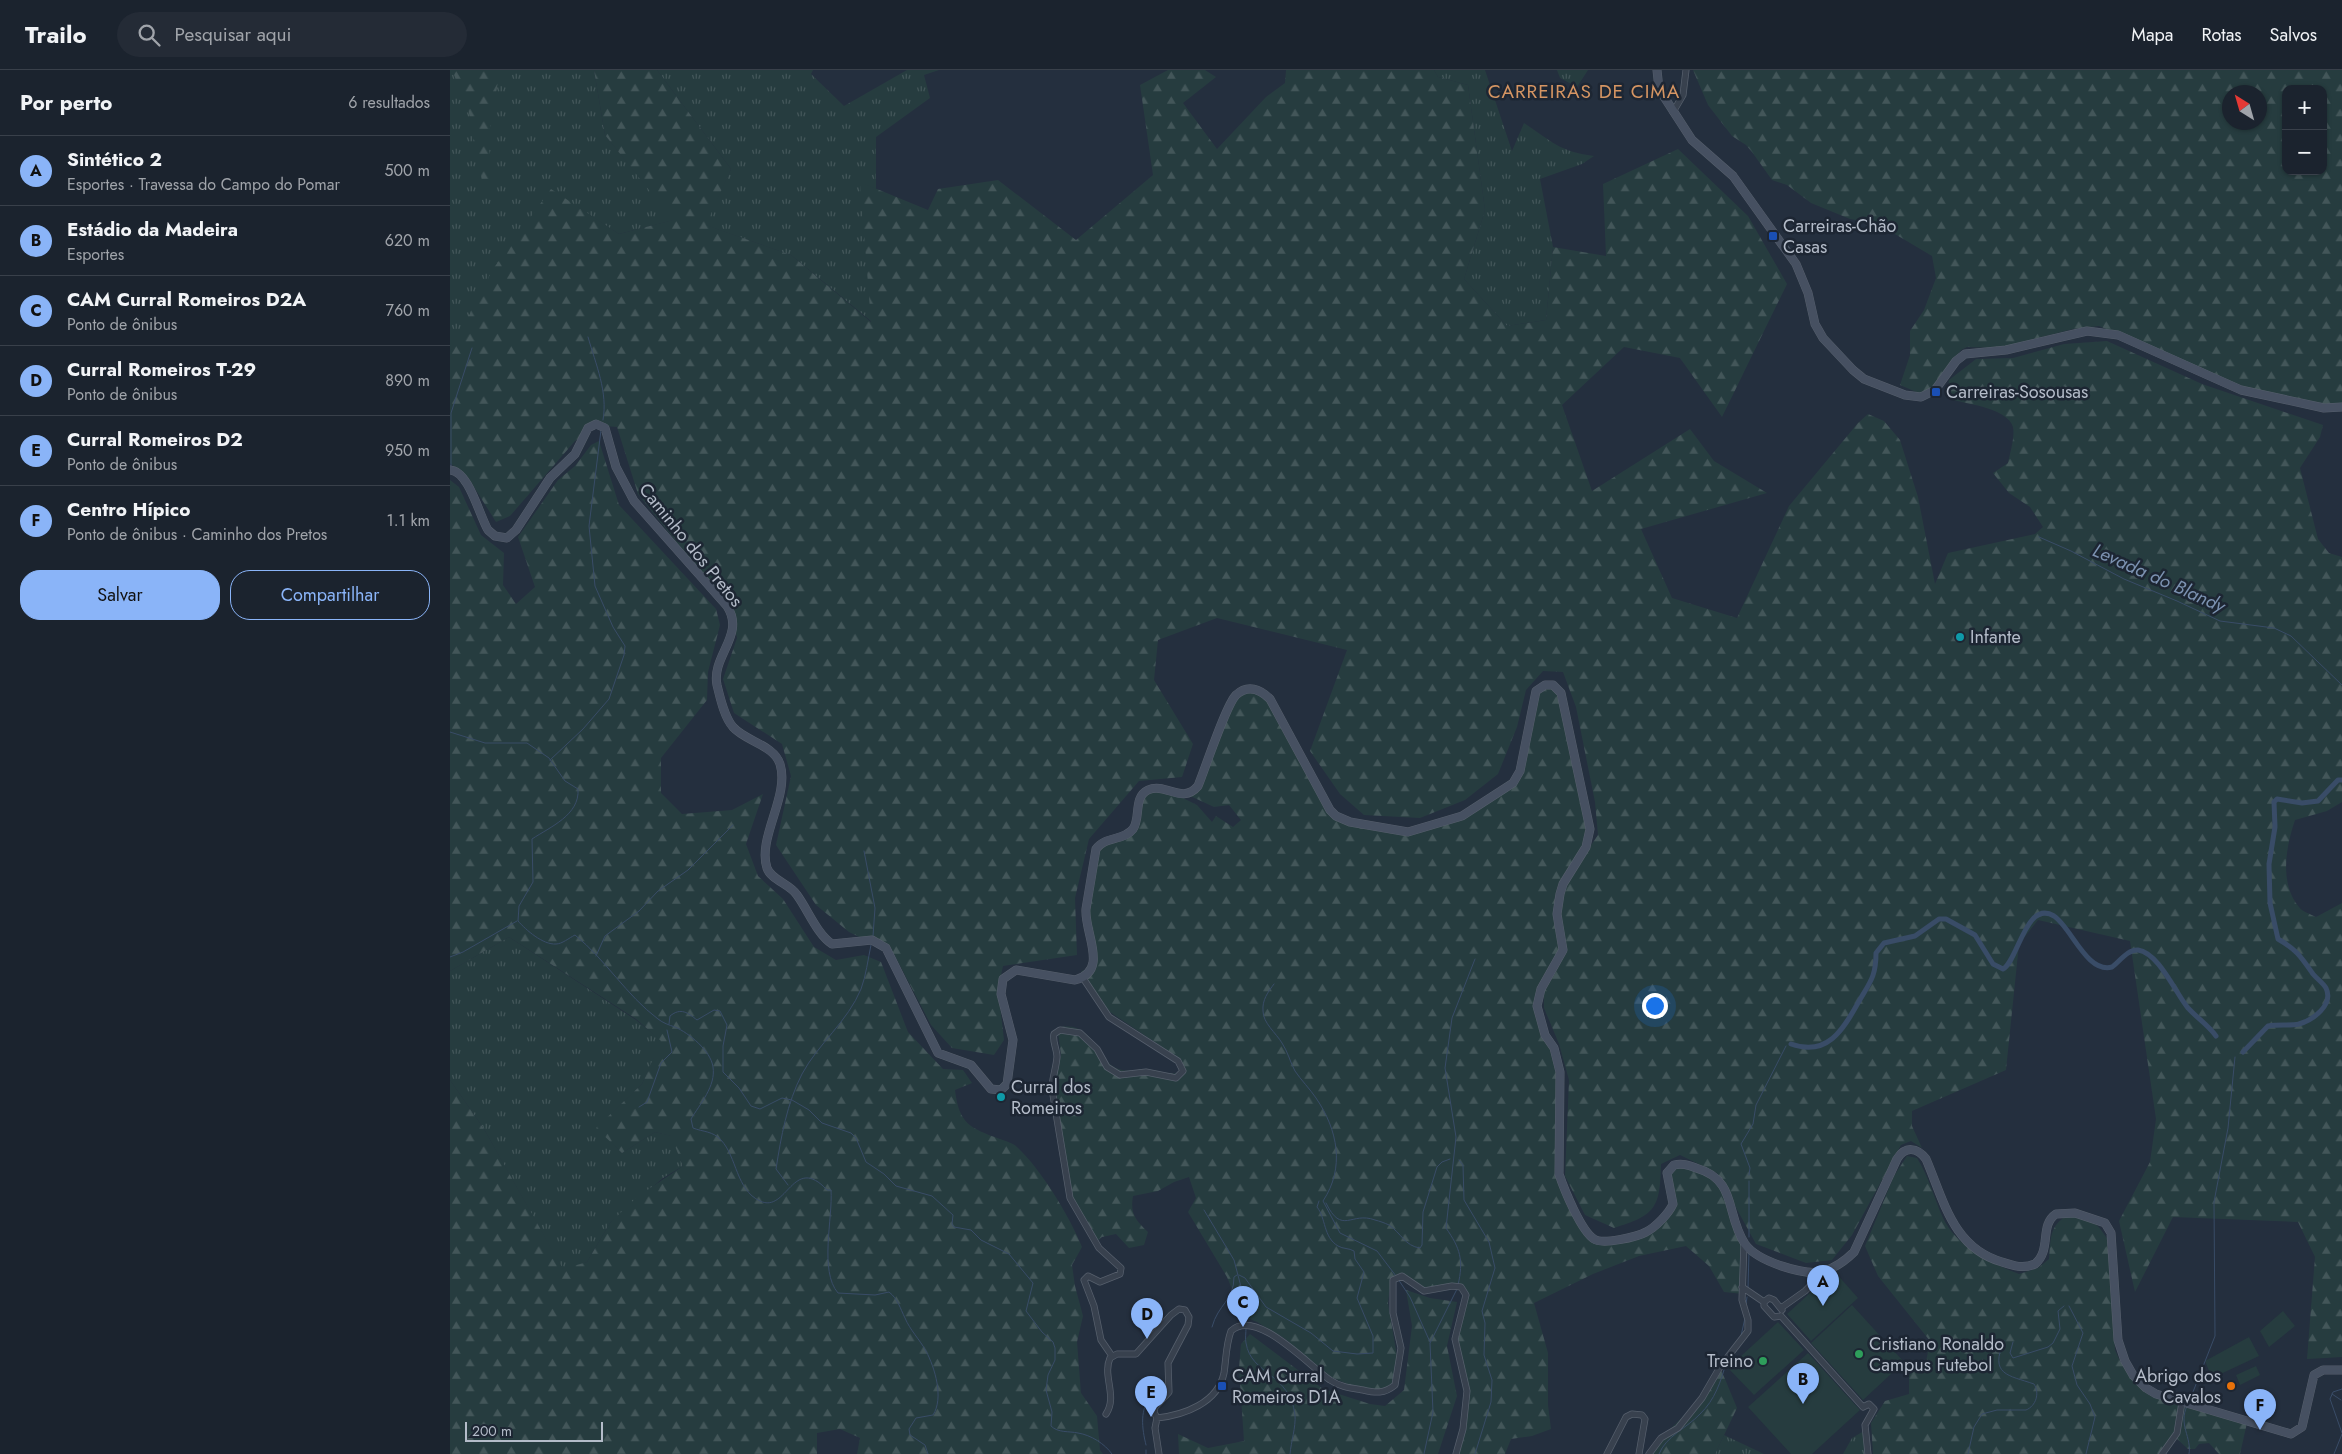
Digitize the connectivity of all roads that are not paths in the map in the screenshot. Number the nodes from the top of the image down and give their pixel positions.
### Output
1 (1657, 70) edge
2 (1686, 70) edge
3 (1673, 112) junction
4 (2342, 407) edge
5 (450, 470) edge
6 (1083, 978) junction
7 (1744, 1242) junction
8 (1825, 1271) junction
9 (1742, 1287) junction
10 (1764, 1302) junction
11 (1781, 1308) junction
12 (1780, 1316) junction
13 (1112, 1356) junction
14 (2342, 1370) edge
15 (2182, 1402) junction
16 (1863, 1407) junction
17 (1106, 1414) dead end
18 (1868, 1416) junction
19 (1157, 1418) junction
20 (1159, 1454) edge
21 (1456, 1454) edge
22 (1606, 1454) edge
23 (1639, 1454) edge
24 (1649, 1454) edge
25 (1868, 1454) edge
26 (2162, 1454) edge

1 - 3 main road
2 - 3 street
3 - 4 main road
5 - 6 main road, Caminho dos Pretos
6 - 7 main road
6 - 13 street
7 - 8 main road
7 - 9 street
8 - 11 street
8 - 15 main road
9 - 10 street
9 - 24 street
10 - 11 street
10 - 12 street
11 - 12 street
12 - 16 street
13 - 17 street
13 - 19 street
14 - 15 main road
15 - 26 street
16 - 18 street
16 - 18 street
18 - 25 street
19 - 20 street
19 - 21 street
22 - 23 street

